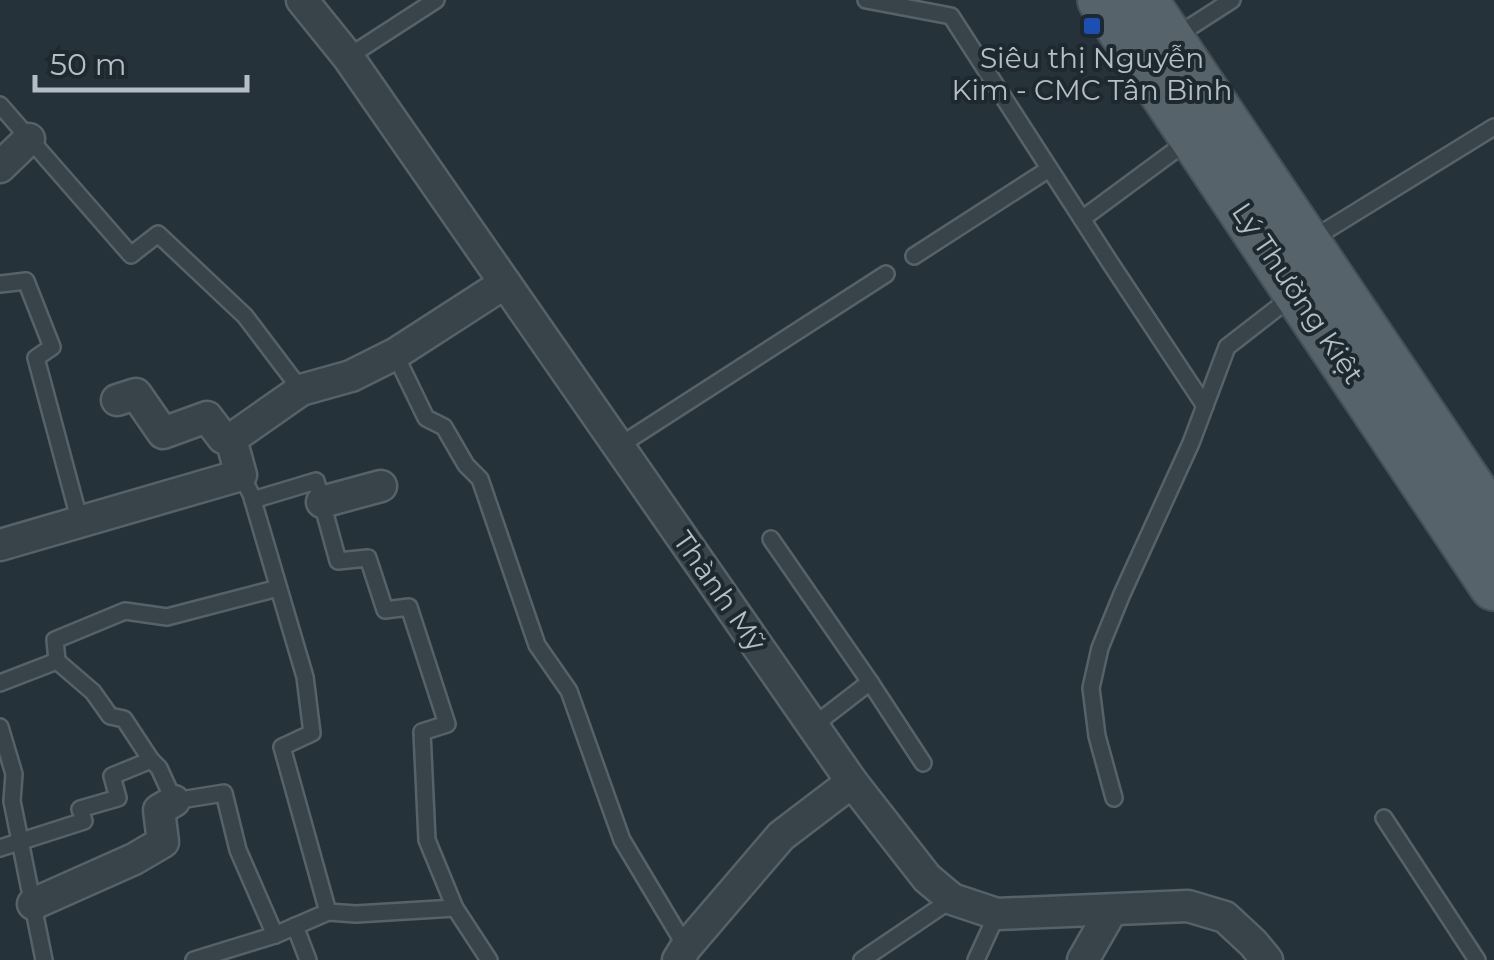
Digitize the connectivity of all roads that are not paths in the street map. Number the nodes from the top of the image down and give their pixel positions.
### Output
1 (302, 0) edge
2 (436, 0) edge
3 (866, 0) edge
4 (1102, 0) edge
5 (1143, 0) edge
6 (1232, 0) edge
7 (1170, 40) junction
8 (348, 57) junction
9 (0, 104) edge
10 (1207, 127) junction
11 (1494, 127) edge
12 (29, 138) junction
13 (0, 168) edge
14 (1050, 169) junction
15 (1082, 220) junction
16 (914, 256) dead end
17 (1310, 270) junction
18 (886, 274) dead end
19 (506, 282) junction
20 (0, 284) edge
21 (394, 354) junction
22 (301, 390) junction
23 (117, 400) dead end
24 (1205, 406) junction
25 (231, 439) junction
26 (619, 446) junction
27 (382, 486) dead end
28 (247, 487) junction
29 (322, 502) junction
30 (80, 522) junction
31 (1494, 523) edge
32 (771, 538) dead end
33 (0, 546) edge
34 (1494, 586) edge
35 (278, 588) junction
36 (57, 661) junction
37 (870, 682) junction
38 (0, 683) edge
39 (813, 726) junction
40 (0, 727) edge
41 (151, 760) junction
42 (923, 763) dead end
43 (852, 782) junction
44 (1114, 798) dead end
45 (174, 801) junction
46 (1384, 818) dead end
47 (20, 842) junction
48 (0, 848) edge
49 (952, 899) junction
50 (32, 904) junction
51 (455, 908) junction
52 (1111, 911) junction
53 (328, 912) junction
54 (996, 914) junction
55 (295, 926) junction
56 (275, 936) junction
57 (682, 954) edge
58 (1255, 954) edge
59 (44, 960) edge
60 (194, 960) edge
61 (308, 960) edge
62 (489, 960) edge
63 (862, 960) edge
64 (976, 960) edge
65 (1083, 960) edge
66 (1477, 960) edge

1 - 8 street, Thành Mỹ
2 - 8 lane
3 - 14 lane
4 - 10 main road, Lý Thường Kiệt
5 - 7 main road, Lý Thường Kiệt
6 - 7 lane
7 - 10 main road, Lý Thường Kiệt
8 - 19 street, Thành Mỹ
9 - 12 lane
10 - 15 lane
10 - 17 main road, Lý Thường Kiệt
11 - 17 lane
12 - 13 street
12 - 22 lane
14 - 15 lane
14 - 16 lane
15 - 24 lane
17 - 24 lane
17 - 31 main road, Lý Thường Kiệt
17 - 34 main road, Lý Thường Kiệt
18 - 26 lane
19 - 21 street
19 - 26 street, Thành Mỹ
20 - 30 lane
21 - 22 street
21 - 57 lane
22 - 25 street
23 - 25 street
24 - 44 lane
25 - 28 street
26 - 39 street, Thành Mỹ
27 - 29 street
28 - 29 lane
28 - 30 street
28 - 35 lane
29 - 51 lane
30 - 33 street
32 - 37 lane
35 - 36 lane
35 - 53 lane
36 - 38 lane
36 - 41 lane
37 - 39 lane
37 - 42 lane
39 - 43 street, Thành Mỹ
40 - 47 lane
41 - 45 lane
41 - 47 lane
43 - 49 street, Thành Mỹ
43 - 57 street
45 - 50 street
45 - 56 lane
46 - 66 lane
47 - 48 lane
47 - 50 lane
49 - 54 street, Thành Mỹ
49 - 63 lane
50 - 59 lane
51 - 53 lane
51 - 62 lane
52 - 54 street, Thành Mỹ
52 - 58 street, Thành Mỹ
52 - 65 street
53 - 55 lane
54 - 64 lane
55 - 56 lane
55 - 61 lane
56 - 60 lane

